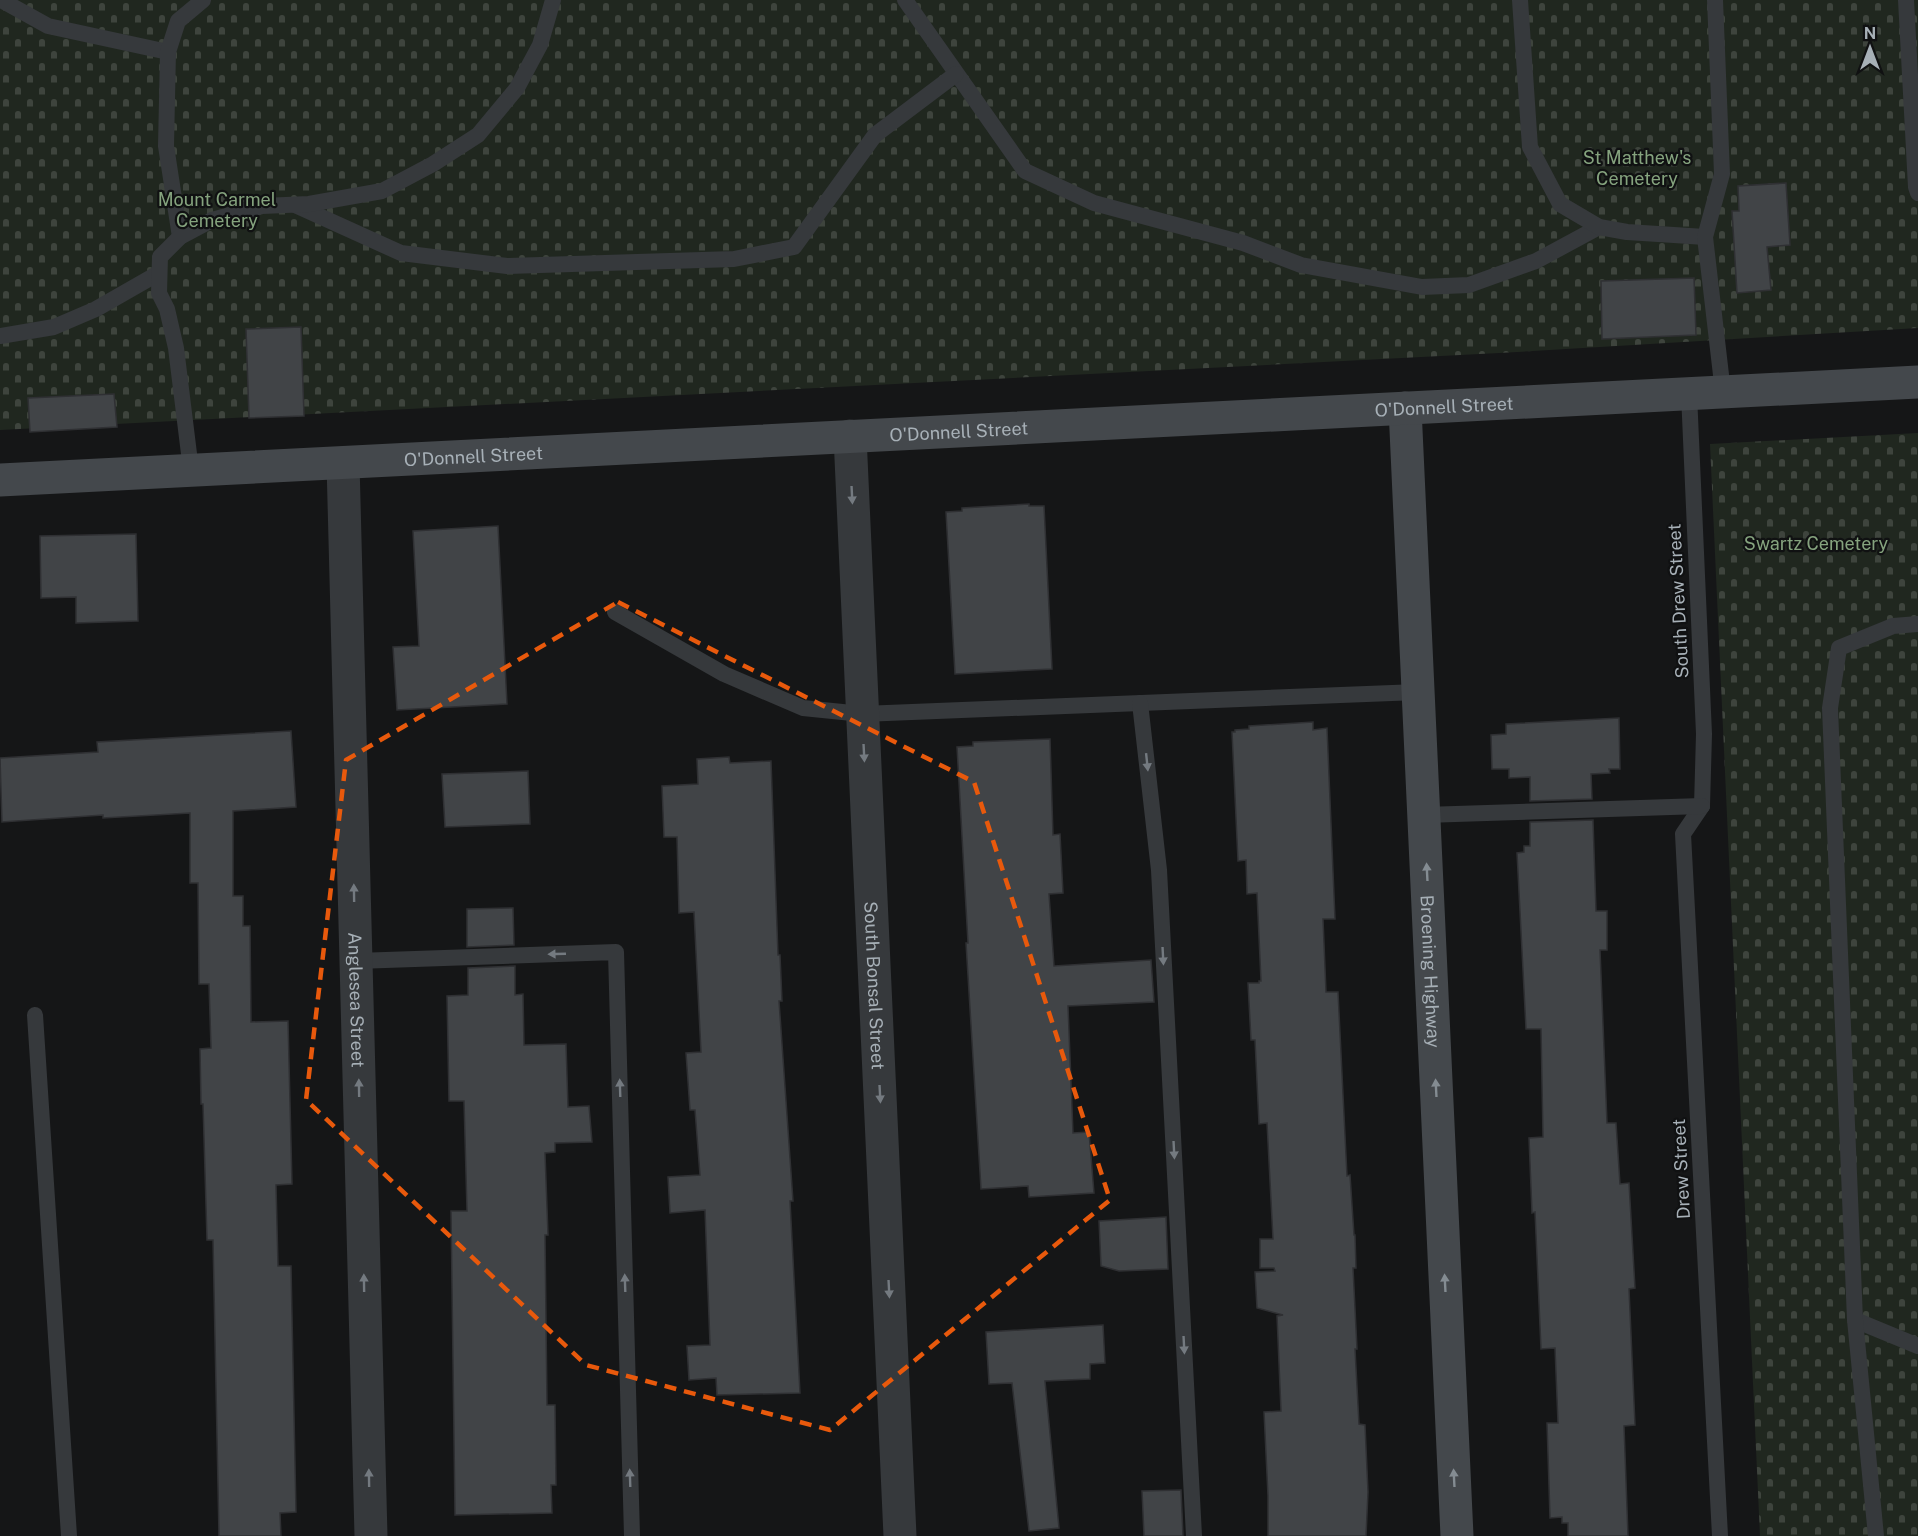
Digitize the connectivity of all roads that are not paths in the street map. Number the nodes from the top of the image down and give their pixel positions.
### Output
1 (1, 0) edge
2 (203, 0) edge
3 (553, 0) edge
4 (905, 0) edge
5 (1520, 0) edge
6 (1715, 0) edge
7 (1906, 0) edge
8 (168, 52) junction
9 (956, 74) junction
10 (1918, 193) edge
11 (295, 205) junction
12 (1599, 227) junction
13 (180, 237) junction
14 (1705, 237) junction
15 (159, 273) junction
16 (0, 336) edge
17 (1918, 382) edge
18 (1723, 392) junction
19 (1689, 394) junction
20 (1405, 408) junction
21 (850, 436) junction
22 (343, 463) junction
23 (191, 470) junction
24 (0, 480) edge
25 (615, 612) dead end
26 (1918, 624) edge
27 (1418, 692) junction
28 (1140, 703) junction
29 (862, 714) junction
30 (1702, 806) junction
31 (1424, 815) junction
32 (356, 961) junction
33 (35, 1015) dead end
34 (1856, 1320) junction
35 (1918, 1346) edge
36 (69, 1536) edge
37 (371, 1536) edge
38 (632, 1536) edge
39 (900, 1536) edge
40 (1194, 1536) edge
41 (1457, 1536) edge
42 (1720, 1536) edge
43 (1876, 1536) edge

1 - 8 lane
2 - 8 lane
3 - 11 lane
4 - 9 lane
5 - 12 lane
6 - 14 lane
7 - 10 lane
8 - 13 lane
9 - 11 lane
9 - 12 lane
11 - 13 lane
12 - 14 lane
13 - 15 lane
14 - 18 lane
15 - 16 lane
15 - 23 lane
17 - 18 street, O'Donnell Street
18 - 19 street, O'Donnell Street
19 - 20 street, O'Donnell Street
19 - 30 lane, South Drew Street
20 - 21 street, O'Donnell Street
20 - 27 street, Broening Highway
21 - 22 street, O'Donnell Street
21 -> 29 street, South Bonsal Street
22 - 23 street, O'Donnell Street
32 -> 22 street, Anglesea Street
23 - 24 street, O'Donnell Street
25 - 29 lane
26 - 34 lane
27 - 28 lane
27 - 31 street, Broening Highway
28 - 29 lane
28 -> 40 lane
29 -> 39 street, South Bonsal Street
30 - 31 lane
30 - 42 lane, Drew Street
41 -> 31 street, Broening Highway
37 -> 32 street, Anglesea Street
38 -> 32 lane
33 - 36 lane
34 - 35 lane
34 - 43 lane

